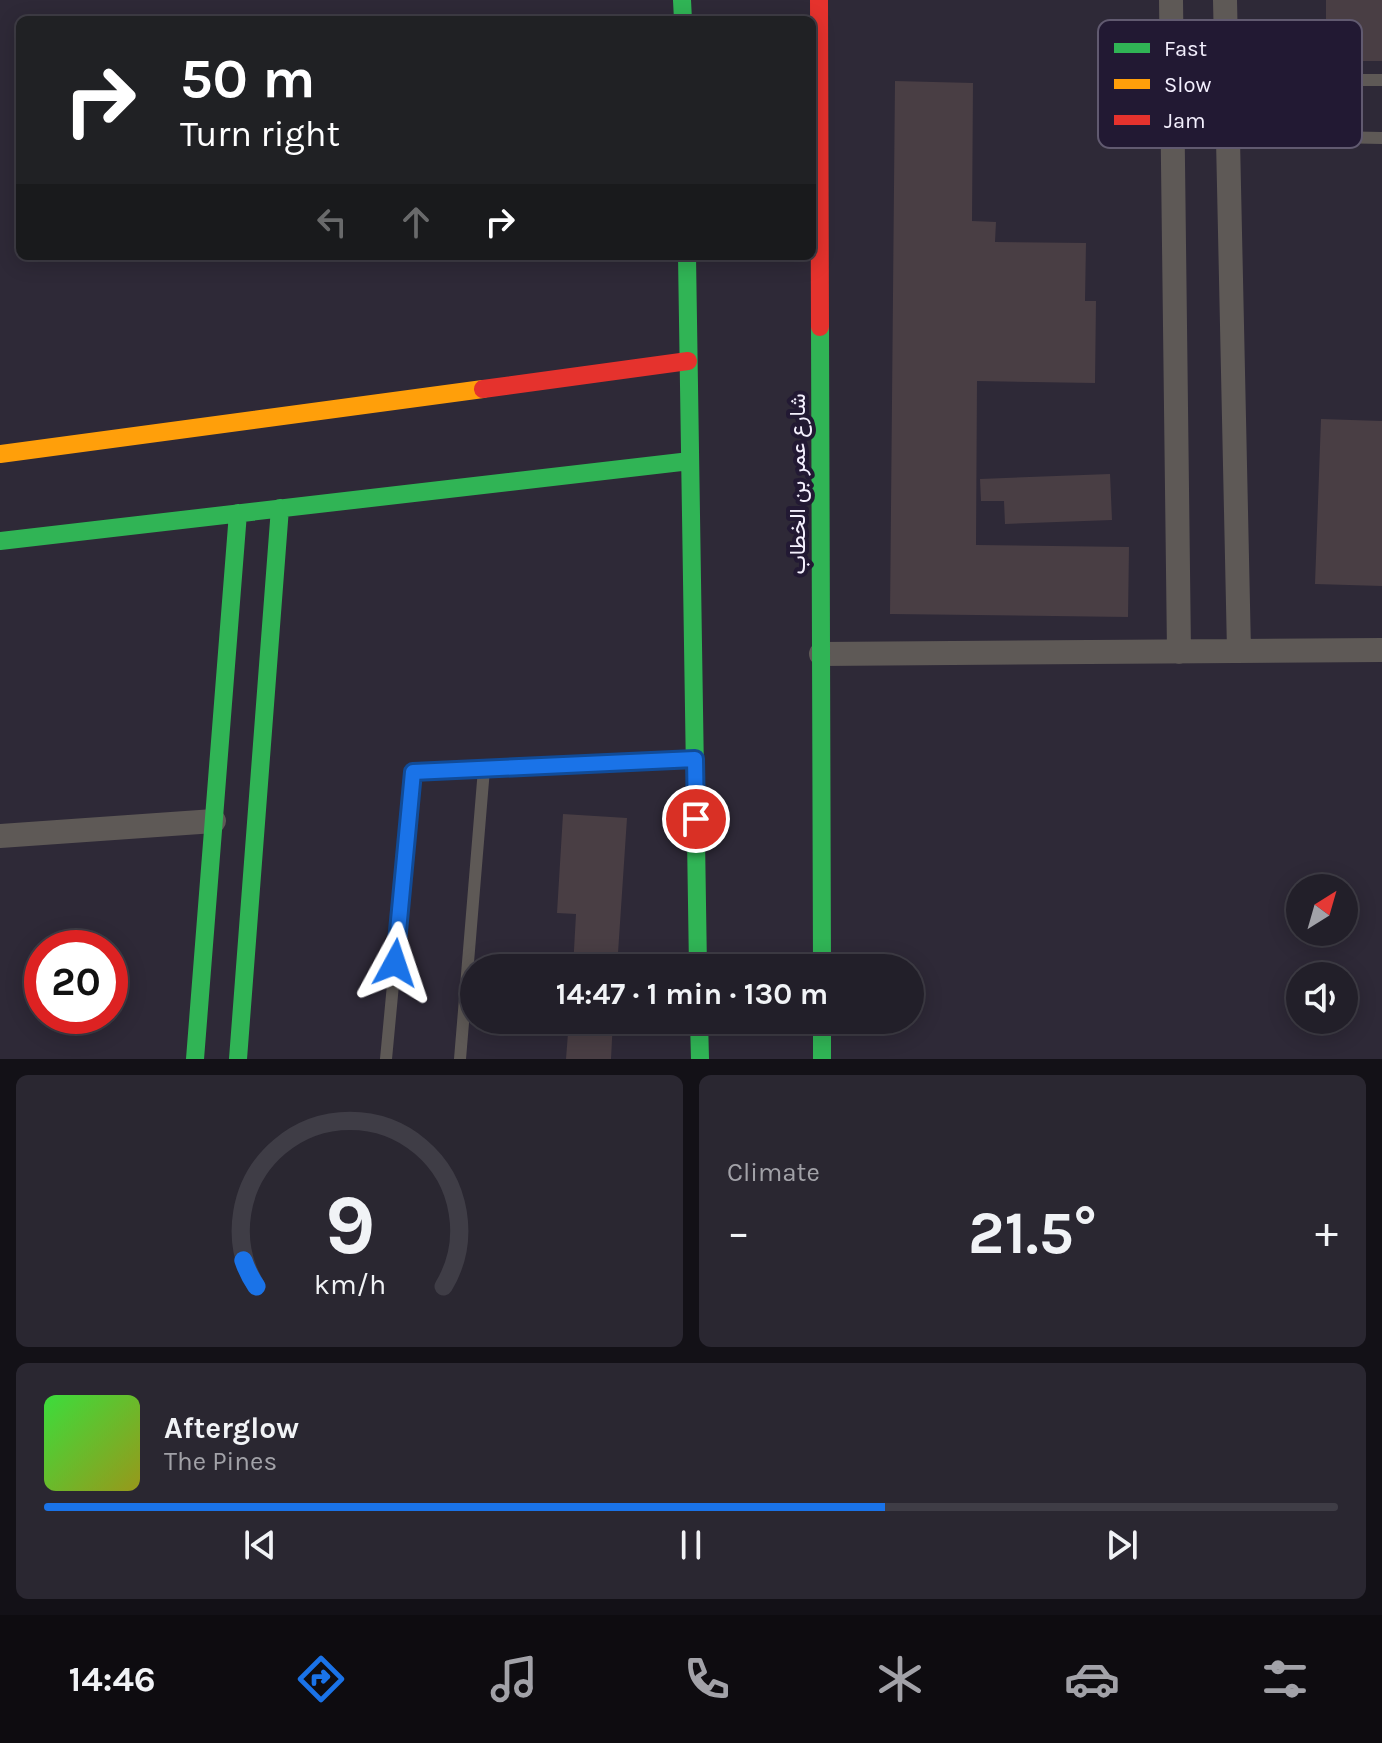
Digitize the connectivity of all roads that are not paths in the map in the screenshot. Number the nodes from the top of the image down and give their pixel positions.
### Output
1 (819, 0) edge
2 (1171, 0) edge
3 (1225, 0) edge
4 (1171, 20) edge
5 (1226, 20) edge
6 (1362, 138) edge
7 (1382, 138) edge
8 (1173, 148) edge
9 (1228, 148) edge
10 (687, 260) edge
11 (688, 361) junction
12 (0, 454) edge
13 (690, 461) junction
14 (280, 508) junction
15 (238, 513) junction
16 (0, 541) edge
17 (1382, 650) edge
18 (1239, 651) junction
19 (1179, 652) junction
20 (821, 654) junction
21 (695, 759) junction
22 (484, 769) junction
23 (214, 821) junction
24 (0, 836) edge
25 (698, 954) edge
26 (822, 954) edge
27 (699, 1034) edge
28 (822, 1034) edge
29 (195, 1059) edge
30 (238, 1059) edge
31 (386, 1059) edge
32 (460, 1059) edge
33 (700, 1059) edge
34 (822, 1059) edge

1 - 20 street, شارع عمر بن الخطاب
2 - 4 street
3 - 5 street
6 - 7 lane
8 - 19 street
9 - 18 street
10 - 11 street
11 - 12 street
11 - 13 street
13 - 14 street
13 - 21 street
14 - 15 street
14 - 30 street
15 - 16 street
15 - 23 street
17 - 18 street
18 - 19 street
19 - 20 street
20 - 26 street, شارع عمر بن الخطاب
21 - 22 lane
21 - 25 street
22 - 31 lane
22 - 32 lane
23 - 24 street
23 - 29 street
27 - 33 street
28 - 34 street

